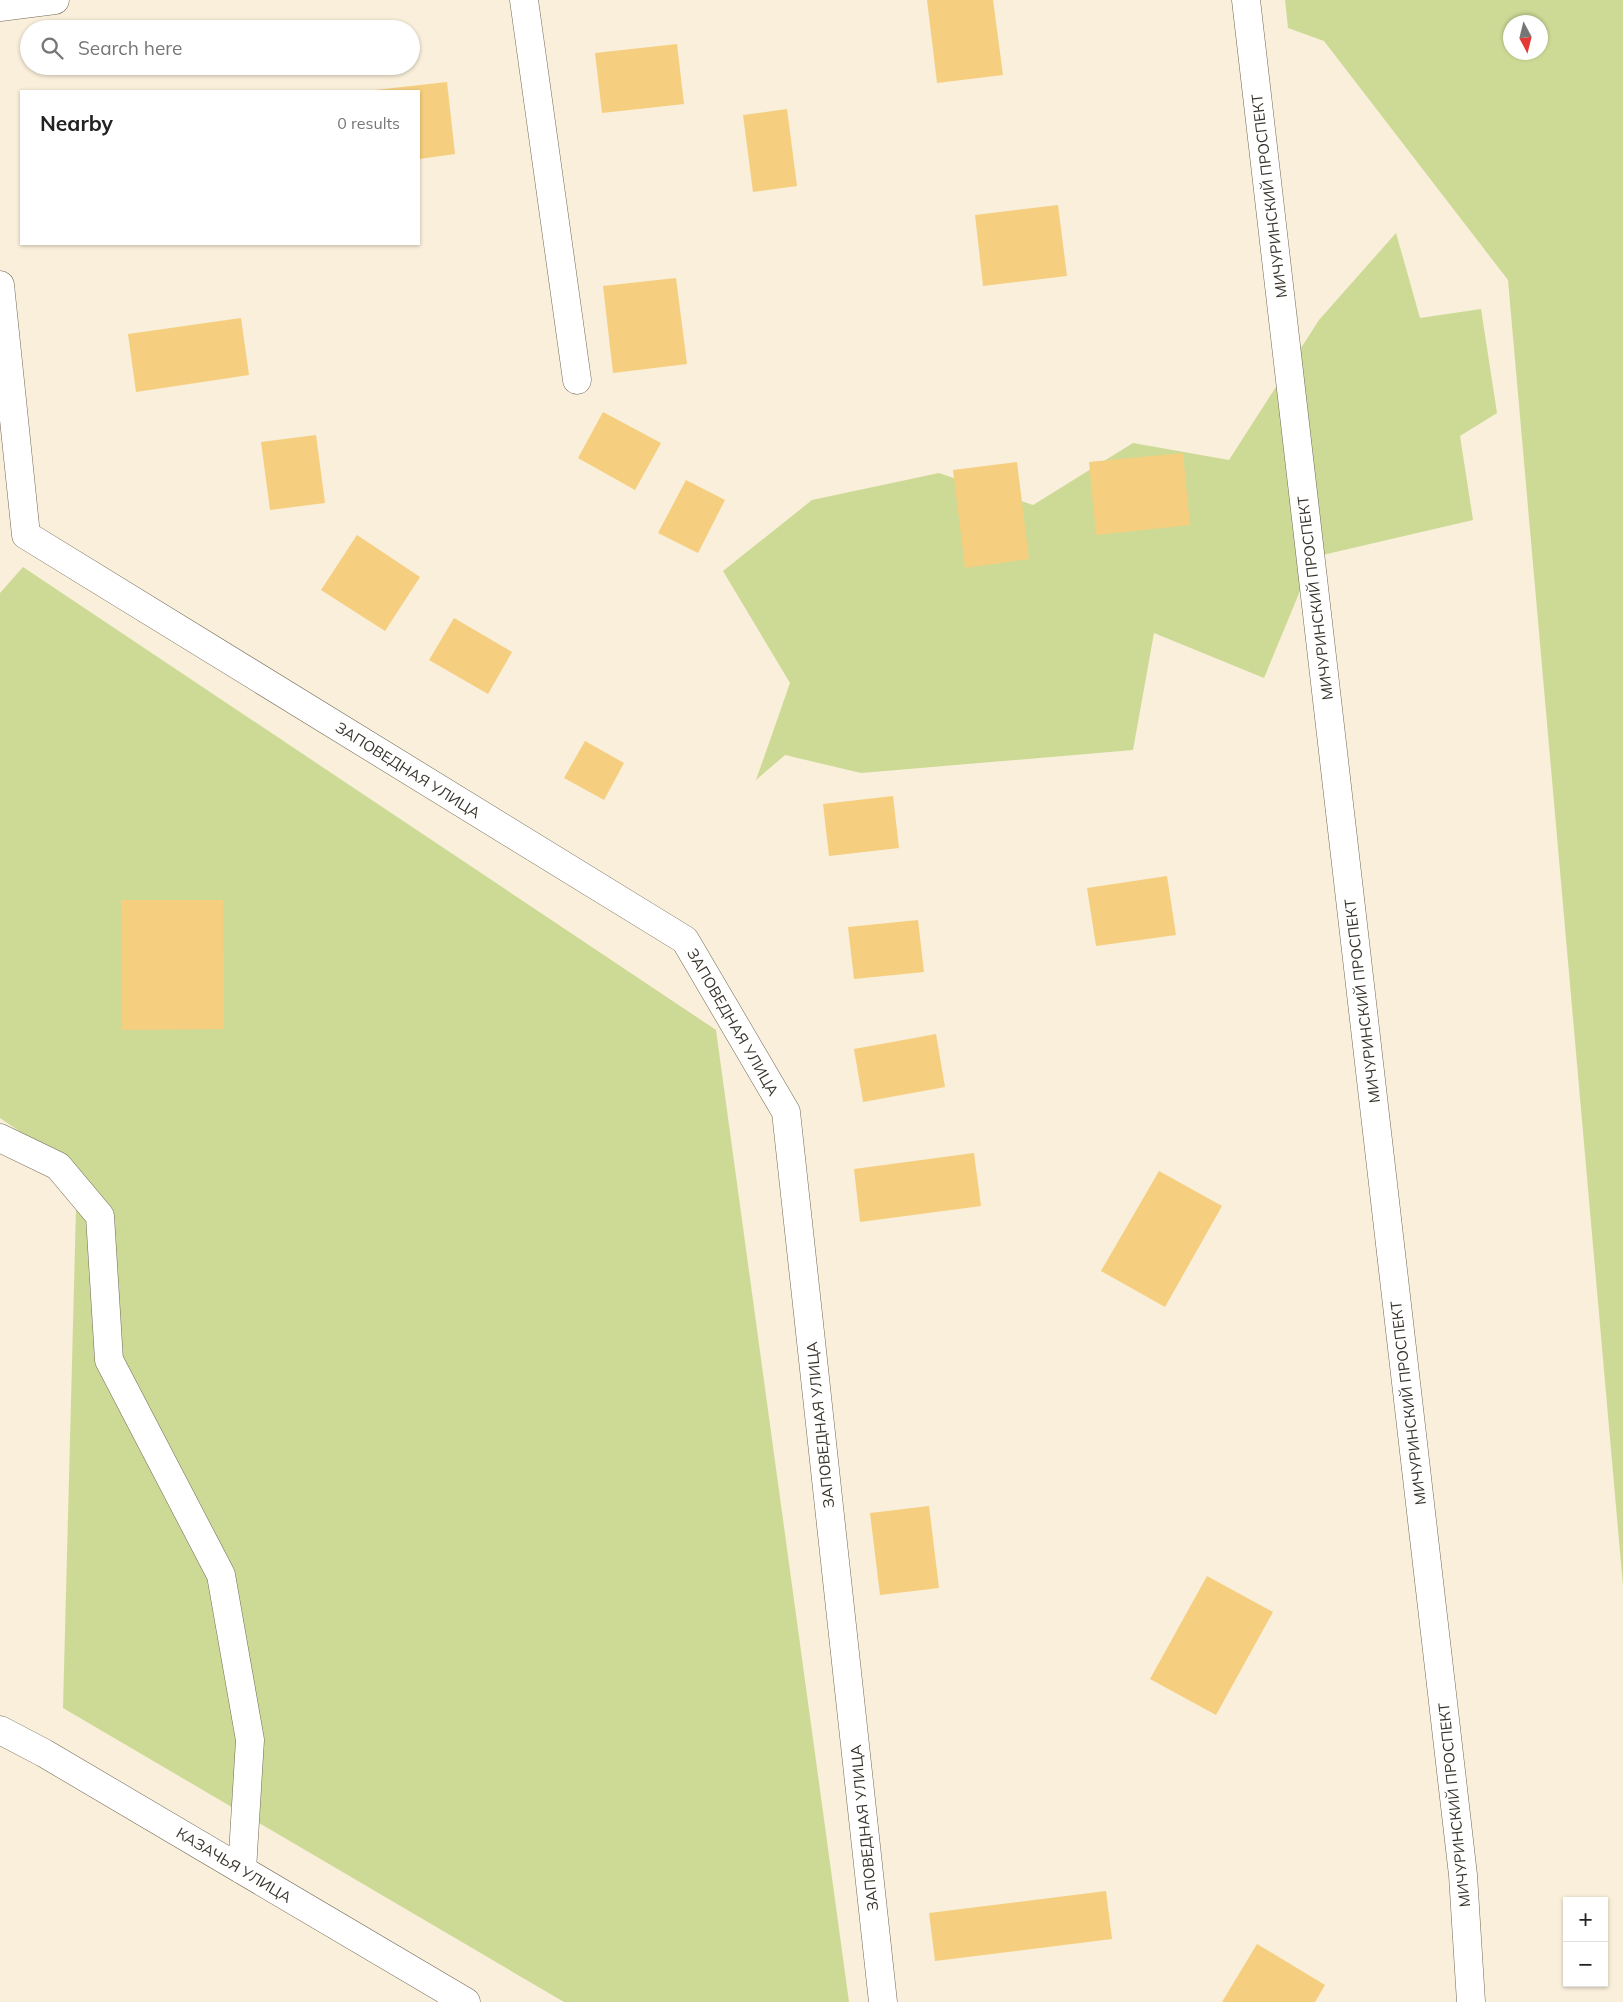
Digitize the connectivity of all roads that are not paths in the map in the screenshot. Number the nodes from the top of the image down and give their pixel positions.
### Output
1 (55, 0) edge
2 (524, 0) edge
3 (1246, 0) edge
4 (0, 8) edge
5 (0, 285) edge
6 (577, 380) dead end
7 (0, 1138) edge
8 (0, 1730) edge
9 (242, 1870) junction
10 (466, 2002) edge
11 (882, 2002) edge
12 (1471, 2002) edge

1 - 4 street
2 - 6 street
3 - 12 street, МИЧУРИНСКИЙ ПРОСПЕКТ
5 - 11 street, ЗАПОВЕДНАЯ УЛИЦА
7 - 9 street
8 - 9 street, КАЗАЧЬЯ УЛИЦА
9 - 10 street, КАЗАЧЬЯ УЛИЦА

